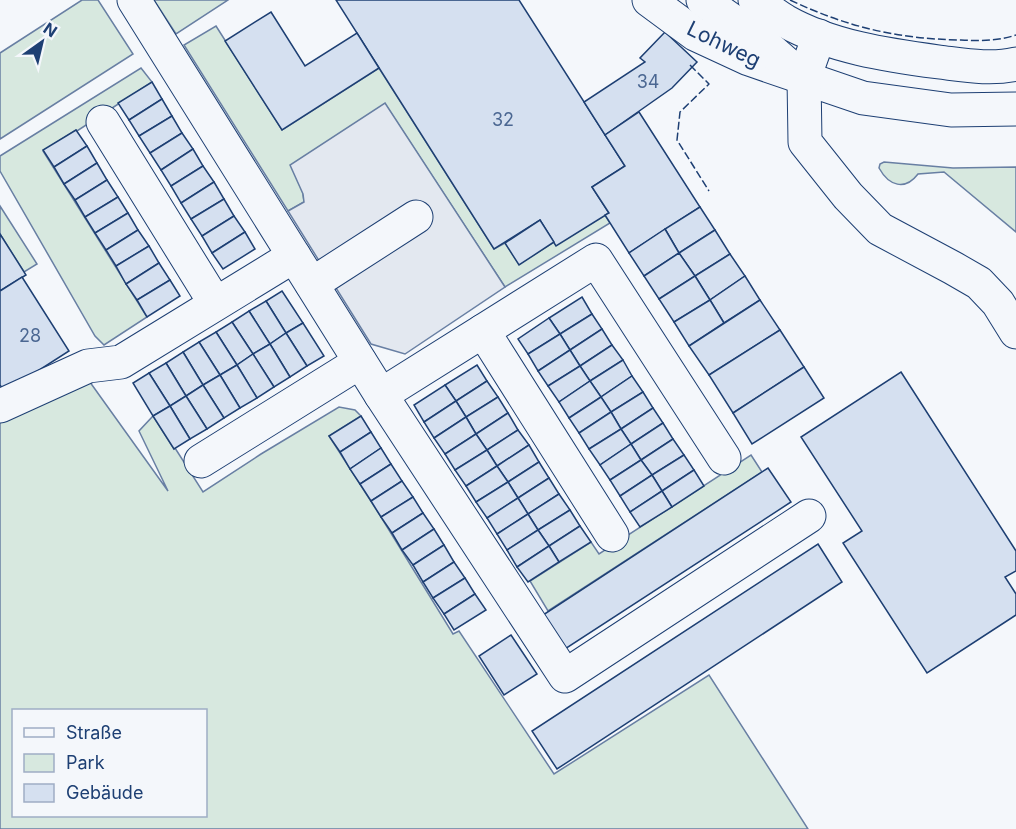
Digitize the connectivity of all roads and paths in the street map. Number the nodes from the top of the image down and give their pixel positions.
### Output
1 (134, 0) edge
2 (649, 0) edge
3 (755, 0) edge
4 (708, 4) edge
5 (819, 36) junction
6 (1016, 64) edge
7 (804, 78) junction
8 (1016, 109) edge
9 (103, 122) dead end
10 (416, 217) dead end
11 (294, 256) junction
12 (312, 284) junction
13 (215, 303) junction
14 (483, 331) junction
15 (1016, 332) edge
16 (360, 362) junction
17 (381, 395) junction
18 (0, 406) edge
19 (724, 458) dead end
20 (201, 461) dead end
21 (809, 516) dead end
22 (612, 535) dead end

1 - 11 lane
2 - 7 lane, Lohweg
3 - 5 lane
4 - 7 lane
5 - 6 lane
5 - 7 lane
7 - 8 lane, Lohweg
7 - 15 lane
9 - 13 lane
10 - 12 lane
11 - 12 lane
11 - 13 lane
12 - 16 lane
13 - 18 lane
14 - 17 lane
14 - 19 lane
14 - 22 lane
16 - 17 lane
16 - 20 lane
17 - 21 lane

